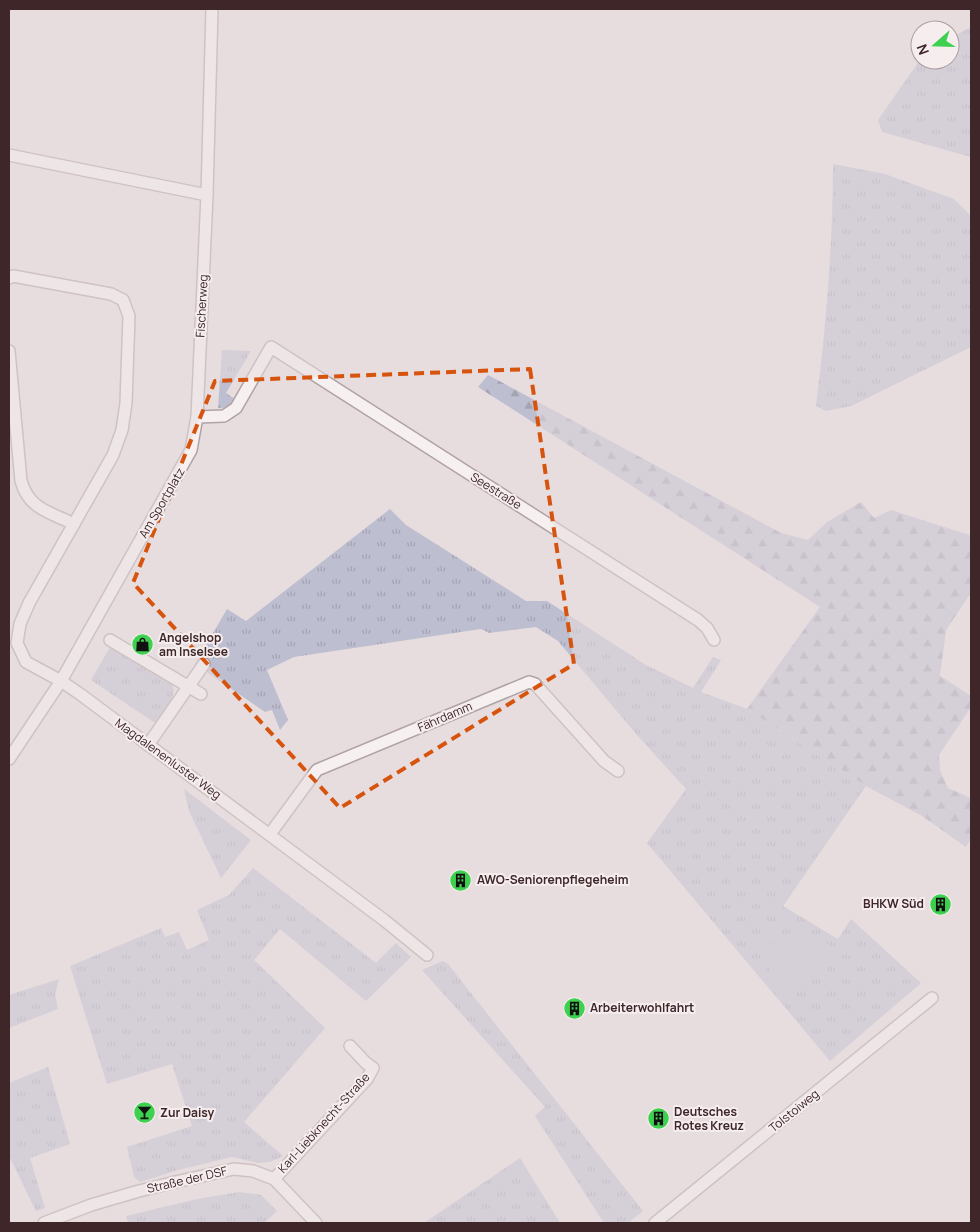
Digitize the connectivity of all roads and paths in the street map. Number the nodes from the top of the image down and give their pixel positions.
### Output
1 (212, 9) edge
2 (9, 155) edge
3 (207, 195) junction
4 (9, 278) edge
5 (9, 351) edge
6 (197, 417) junction
7 (74, 524) junction
8 (110, 640) dead end
9 (714, 640) dead end
10 (204, 664) dead end
11 (62, 681) junction
12 (188, 686) junction
13 (201, 694) dead end
14 (148, 745) junction
15 (9, 758) edge
16 (618, 771) dead end
17 (270, 834) junction
18 (428, 955) dead end
19 (932, 998) dead end
20 (350, 1046) dead end
21 (274, 1180) junction
22 (44, 1223) edge
23 (316, 1223) edge
24 (655, 1223) edge

1 - 3 street, Fischerweg
2 - 3 street
3 - 6 street, Fischerweg
4 - 7 street, Magdalenenluster Weg
5 - 7 street
6 - 9 street, Seestraße
6 - 11 street, Am Sportplatz
7 - 11 street, Magdalenenluster Weg
8 - 12 street
10 - 12 street
11 - 14 street, Magdalenenluster Weg
11 - 15 street, Am Sportplatz
12 - 13 street
12 - 14 street
14 - 17 street, Magdalenenluster Weg
16 - 17 street, Fährdamm
17 - 18 street, Magdalenenluster Weg
19 - 24 street, Tolstoiweg
20 - 21 street, Karl-Liebknecht-Straße
21 - 22 street, Straße der DSF
21 - 23 street, Straße der DSF

